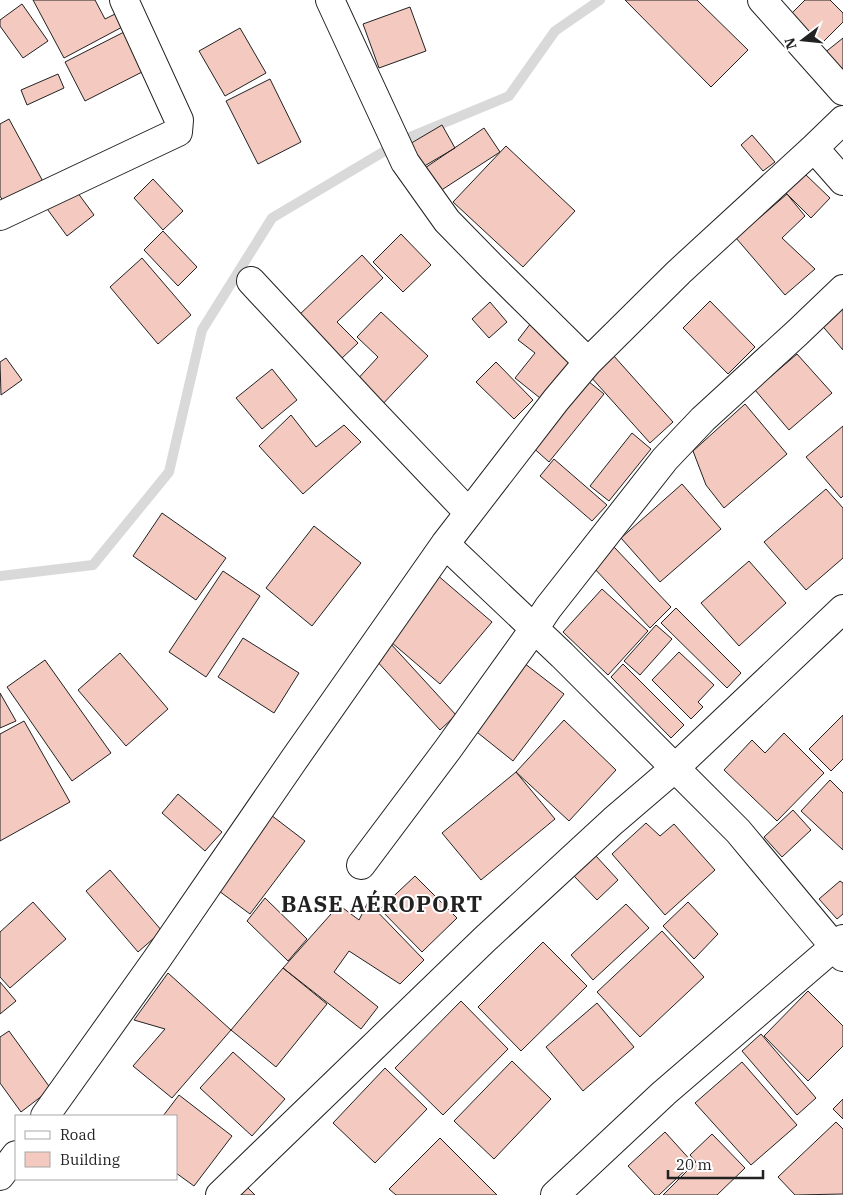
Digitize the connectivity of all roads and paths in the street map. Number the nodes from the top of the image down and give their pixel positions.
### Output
1 (124, 0) edge
2 (330, 0) edge
3 (762, 0) edge
4 (843, 91) edge
5 (843, 120) edge
6 (814, 148) junction
7 (843, 181) edge
8 (0, 216) edge
9 (251, 281) dead end
10 (843, 289) edge
11 (588, 362) junction
12 (469, 513) junction
13 (445, 544) junction
14 (843, 609) edge
15 (534, 629) junction
16 (676, 767) junction
17 (362, 864) dead end
18 (840, 948) edge
19 (46, 1115) edge
20 (15, 1156) edge
21 (0, 1176) edge
22 (220, 1195) edge
23 (555, 1195) edge

1 - 8 street
2 - 11 street
3 - 4 street
5 - 6 street
6 - 7 street
6 - 11 street
9 - 12 street
10 - 15 street
11 - 12 street
12 - 13 street
13 - 15 street
13 - 19 street
14 - 16 street
15 - 16 street
15 - 17 street
16 - 18 street
16 - 22 street
18 - 23 street
20 - 21 street

